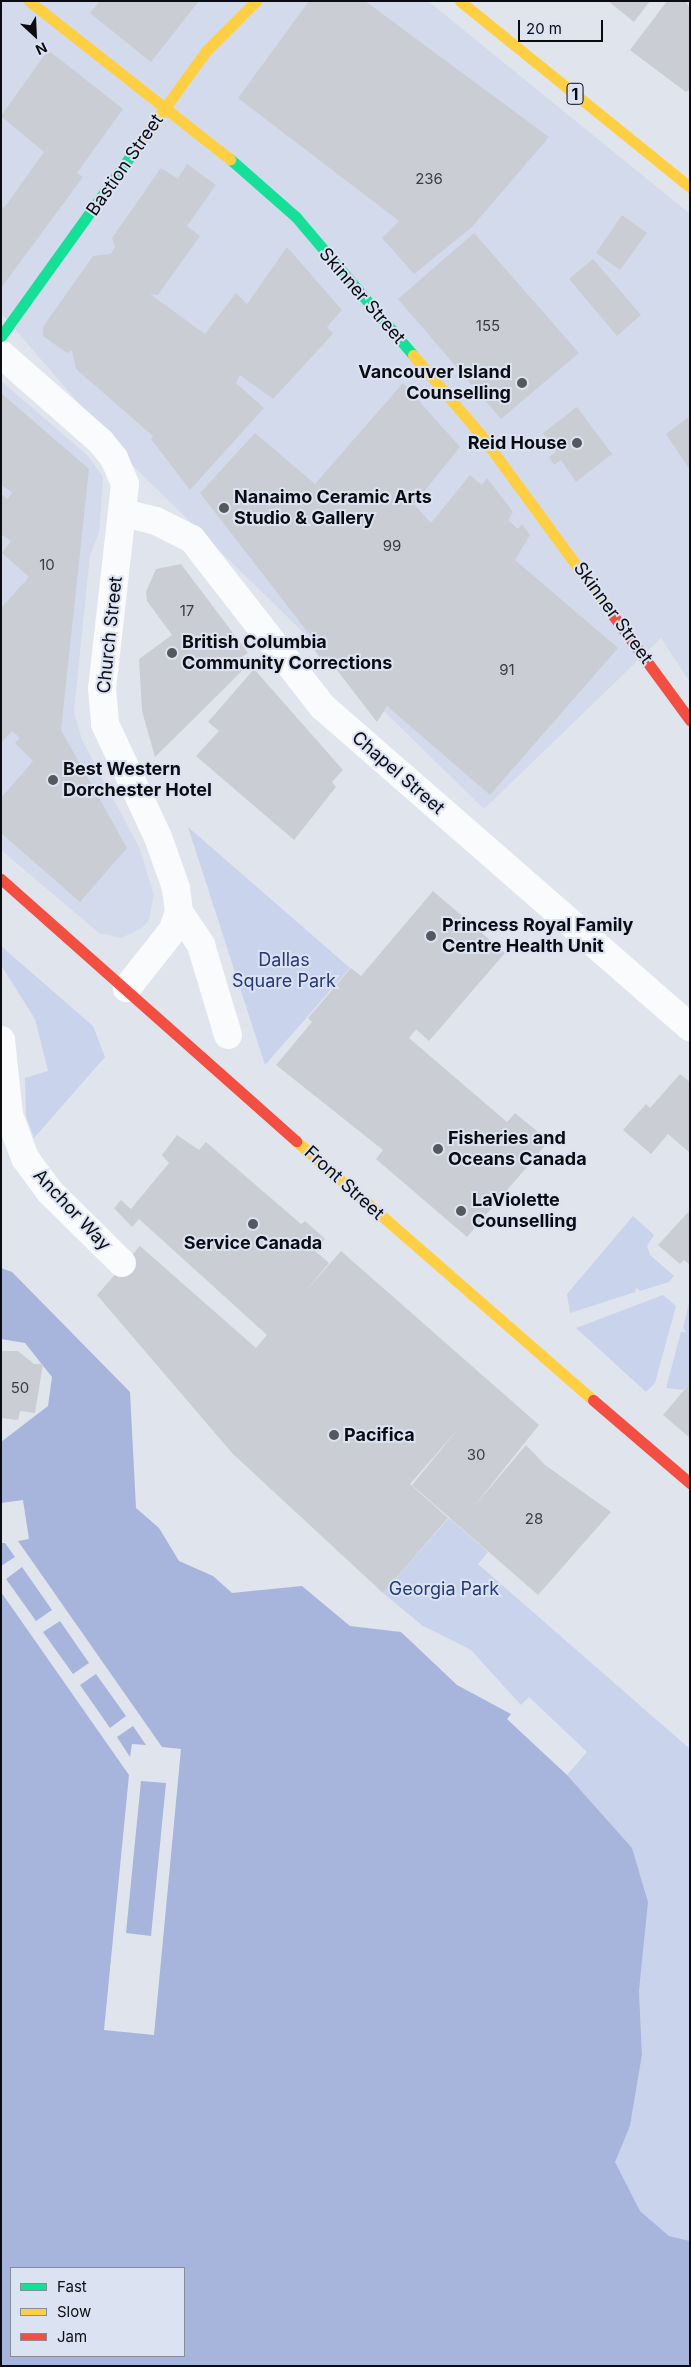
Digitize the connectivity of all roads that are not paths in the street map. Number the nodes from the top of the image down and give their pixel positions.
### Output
1 (29, 1) edge
2 (460, 1) edge
3 (252, 4) edge
4 (166, 108) junction
5 (690, 187) edge
6 (1, 336) edge
7 (1, 354) edge
8 (124, 513) junction
9 (690, 720) edge
10 (1, 879) edge
11 (179, 912) junction
12 (127, 988) junction
13 (690, 1028) edge
14 (228, 1035) dead end
15 (1, 1040) edge
16 (122, 1263) dead end
17 (690, 1483) edge

1 - 4 main road, Skinner Street
2 - 5 main road, 1
3 - 4 main road, Bastion Street
4 - 6 main road, Bastion Street
4 - 9 main road, Skinner Street
7 - 8 street, Church Street
8 - 11 street, Church Street
8 - 13 street, Chapel Street
10 - 12 main road, Front Street
11 - 12 street
11 - 14 street, Church Street
12 - 17 main road, Front Street
15 - 16 street, Anchor Way

